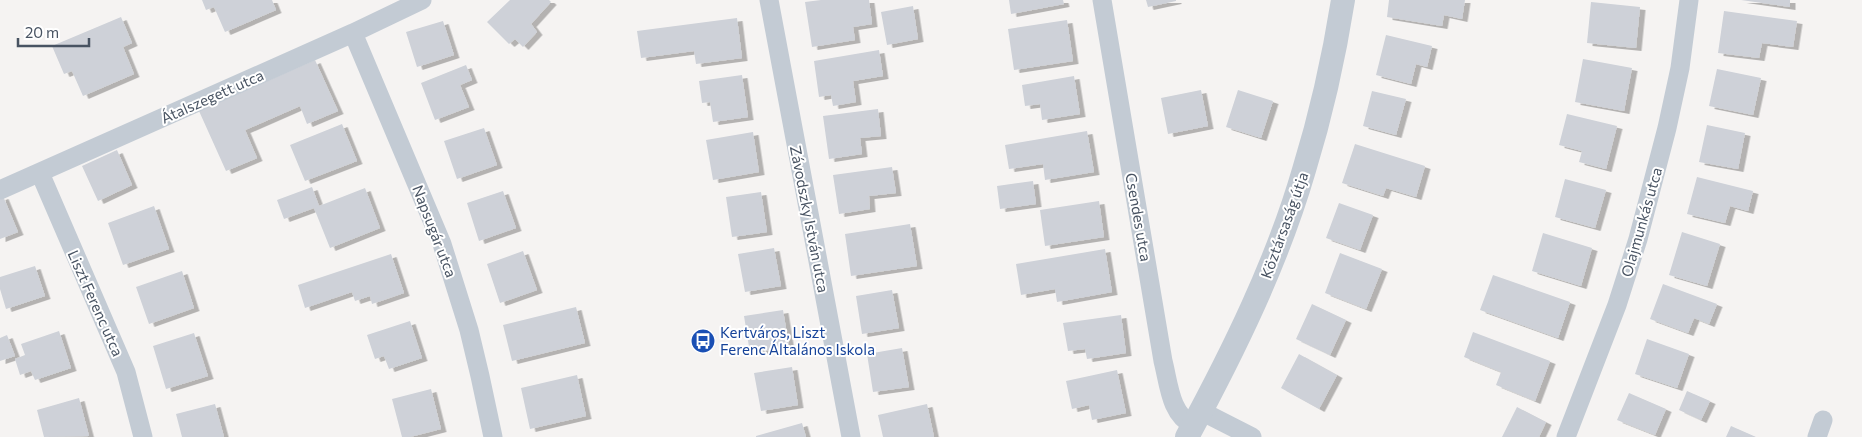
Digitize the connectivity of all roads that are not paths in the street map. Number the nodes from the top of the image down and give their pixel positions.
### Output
1 (422, 0) edge
2 (769, 0) edge
3 (1102, 0) edge
4 (1343, 0) edge
5 (1689, 0) edge
6 (352, 33) junction
7 (40, 173) junction
8 (0, 190) edge
9 (1194, 424) edge
10 (143, 437) edge
11 (493, 437) edge
12 (851, 437) edge
13 (1252, 437) edge
14 (1566, 437) edge

1 - 6 street, Átalszegett utca
2 - 12 street, Závodszky István utca
3 - 9 street, Csendes utca
4 - 9 street, Köztársaság útja
5 - 14 street, Olajmunkás utca
6 - 7 street, Átalszegett utca
6 - 11 street, Napsugár utca
7 - 8 street, Átalszegett utca
7 - 10 street, Liszt Ferenc utca
9 - 13 street, Csendes utca

